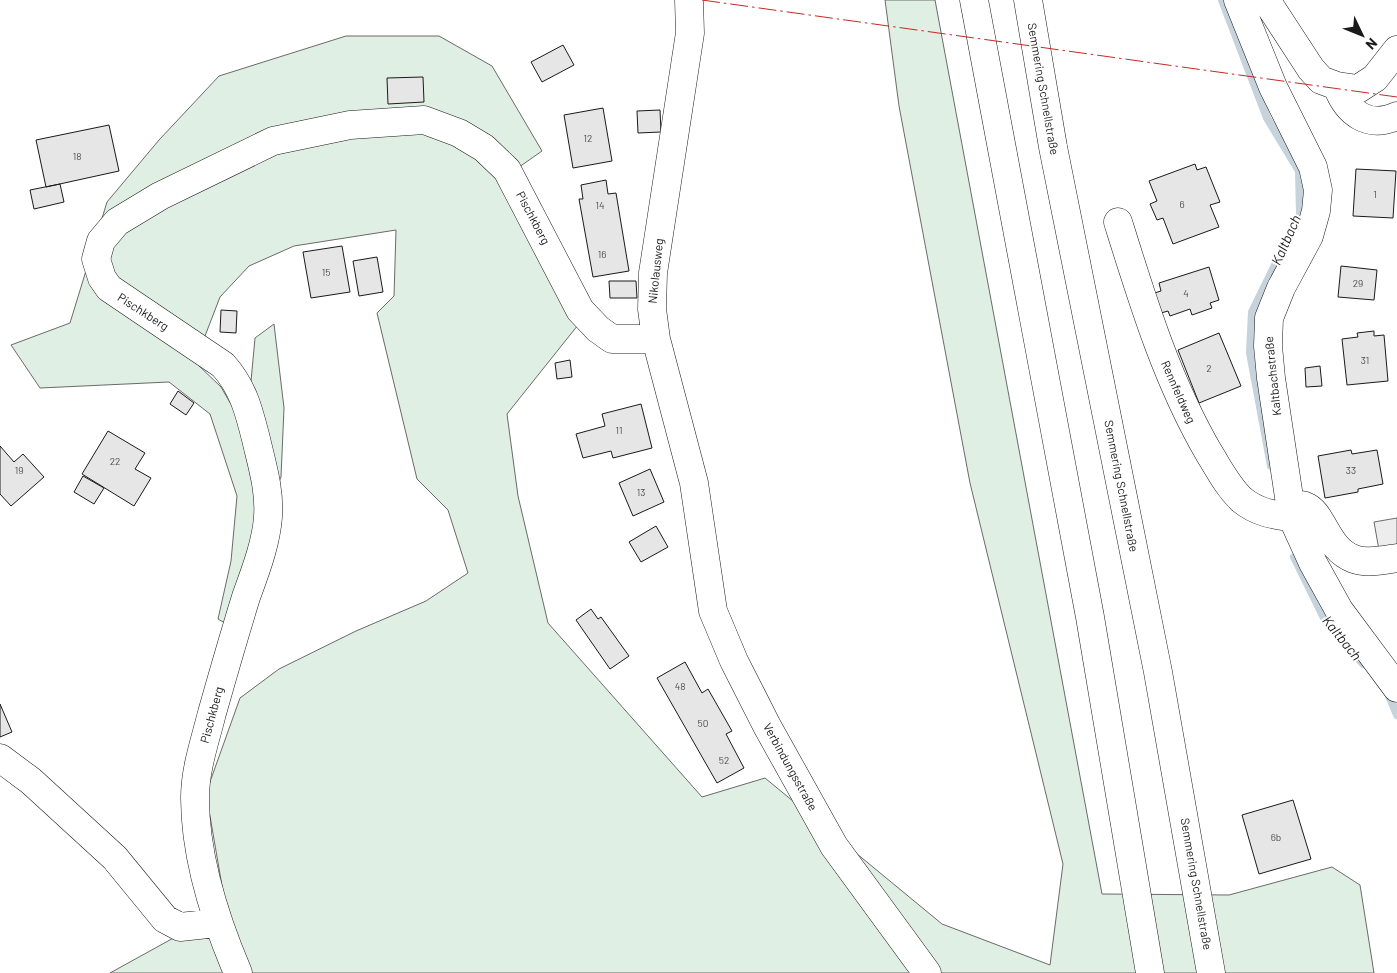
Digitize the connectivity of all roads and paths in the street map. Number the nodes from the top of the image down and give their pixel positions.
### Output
1 (690, 0) edge
2 (974, 0) edge
3 (1028, 0) edge
4 (1238, 0) edge
5 (1266, 0) edge
6 (1397, 50) edge
7 (1337, 86) junction
8 (1397, 116) edge
9 (1118, 222) dead end
10 (656, 339) junction
11 (1284, 513) junction
12 (702, 539) joint
13 (1397, 558) edge
14 (1397, 688) edge
15 (0, 758) edge
16 (217, 923) junction
17 (238, 973) edge
18 (927, 973) edge
19 (1150, 973) edge
20 (1211, 973) edge

1 - 10 main road, Nikolausweg
2 - 19 main road
3 - 20 main road, Semmering Schnellstraße
4 - 11 main road, Kaltbachstraße
5 - 7 main road
6 - 7 main road
7 - 8 main road
9 - 11 main road, Rennfeldweg
10 - 12 main road, Nikolausweg
10 - 16 main road, Pischkberg
11 - 13 main road, Rennfeldweg
11 - 14 main road, Kaltbachstraße
12 - 18 main road, Verbindungsstraße
15 - 16 main road
16 - 17 main road, Pischkberg

